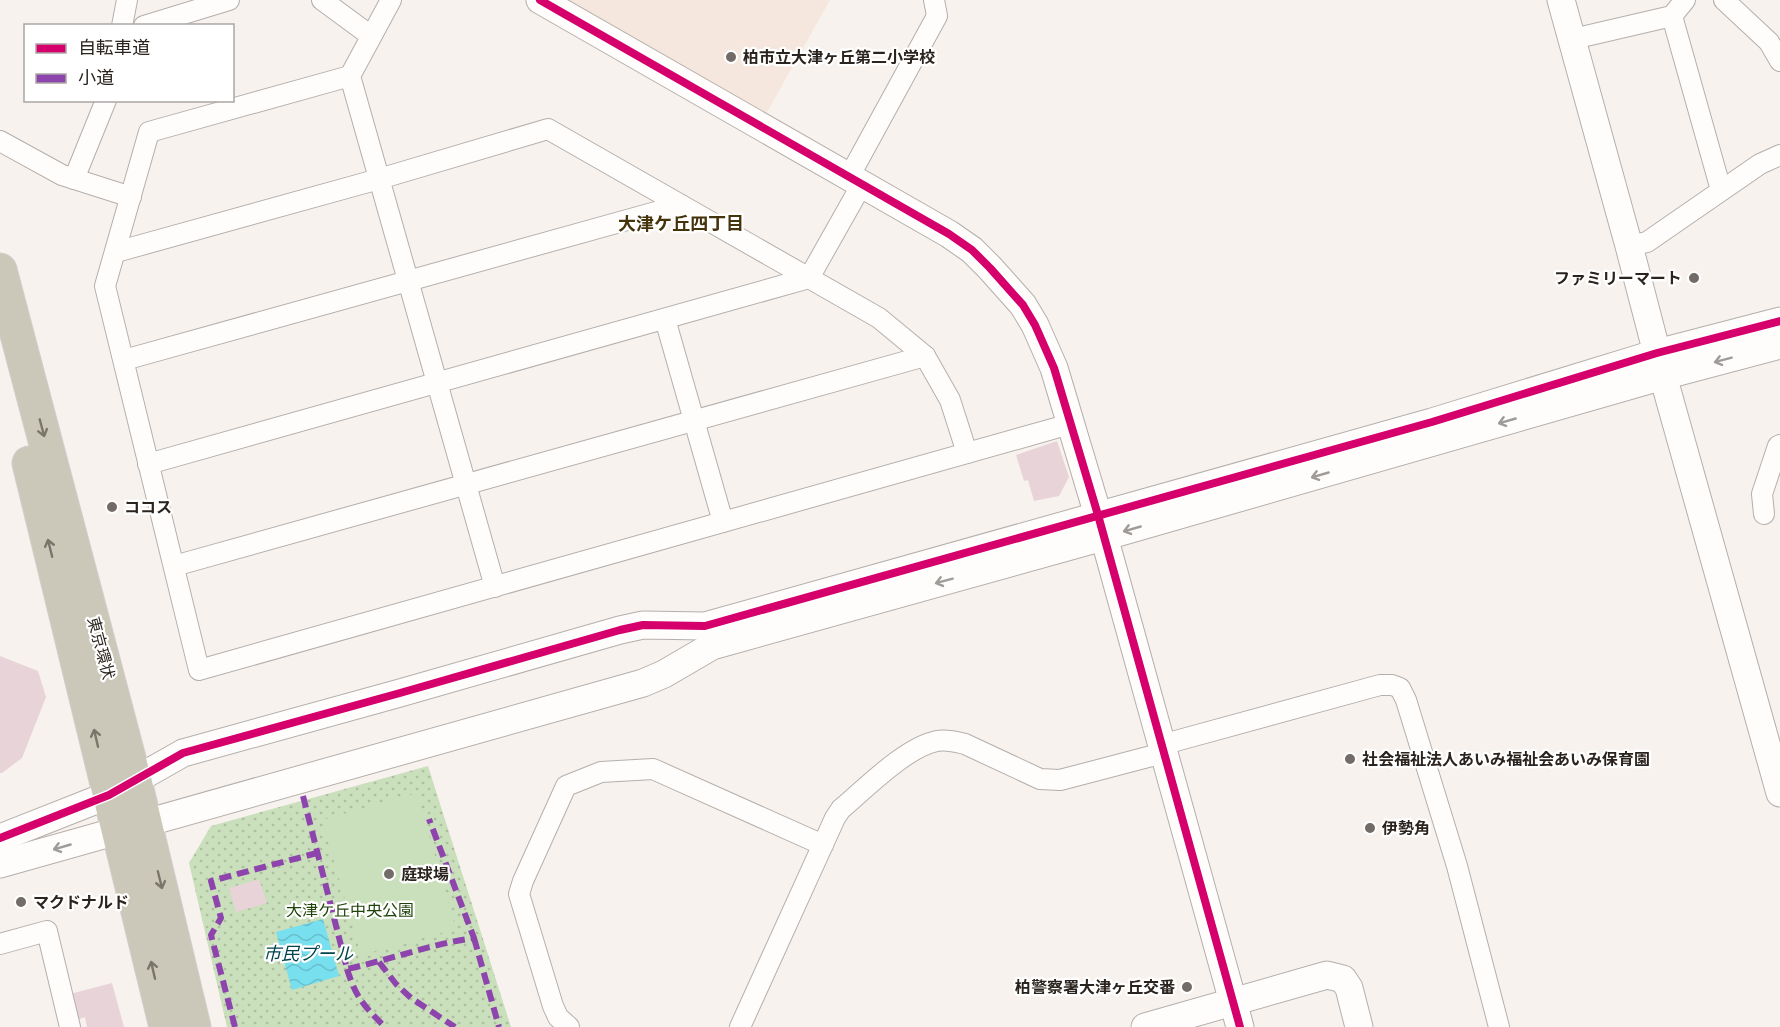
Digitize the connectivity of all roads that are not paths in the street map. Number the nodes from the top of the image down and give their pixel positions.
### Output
1 (127, 0) edge
2 (228, 0) edge
3 (322, 0) edge
4 (391, 0) edge
5 (540, 0) edge
6 (934, 0) edge
7 (1561, 0) edge
8 (1685, 0) edge
9 (1724, 0) edge
10 (1672, 16) junction
11 (123, 24) edge
12 (150, 24) edge
13 (371, 36) junction
14 (1572, 39) junction
15 (1780, 61) edge
16 (350, 76) junction
17 (105, 102) edge
18 (0, 141) edge
19 (1780, 155) edge
20 (74, 179) junction
21 (379, 179) junction
22 (855, 180) junction
23 (1721, 190) junction
24 (131, 197) junction
25 (681, 205) junction
26 (1629, 246) junction
27 (116, 252) junction
28 (0, 270) edge
29 (809, 278) junction
30 (409, 282) junction
31 (665, 319) junction
32 (1780, 321) edge
33 (0, 345) edge
34 (1780, 345) edge
35 (925, 356) junction
36 (124, 360) junction
37 (1660, 365) junction
38 (437, 383) junction
39 (693, 421) junction
40 (1070, 424) junction
41 (1780, 445) edge
42 (967, 453) junction
43 (148, 464) junction
44 (465, 485) junction
45 (1764, 514) dead end
46 (723, 522) junction
47 (1101, 526) junction
48 (174, 566) junction
49 (495, 587) junction
50 (1162, 749) junction
51 (122, 788) junction
52 (1780, 793) edge
53 (132, 826) junction
54 (0, 838) edge
55 (823, 845) junction
56 (0, 864) edge
57 (0, 944) edge
58 (1236, 1014) edge
59 (70, 1027) edge
60 (166, 1027) edge
61 (194, 1027) edge
62 (569, 1027) edge
63 (740, 1027) edge
64 (1145, 1027) edge
65 (1359, 1027) edge
66 (1499, 1027) edge

1 - 11 street
2 - 12 street
3 - 13 street
4 - 13 street
5 - 22 street
6 - 22 street
7 - 14 street
8 - 10 street
9 - 15 street
10 - 14 street
10 - 23 street
13 - 16 street
14 - 26 street
16 - 21 street
16 - 24 street
17 - 20 street
18 - 20 street
19 - 23 street
20 - 24 street
21 - 25 street
21 - 27 street
21 - 30 street
22 - 29 street
22 - 40 street
23 - 26 street
24 - 27 street
25 - 29 street
25 - 30 street
26 - 37 street
27 - 36 street
28 -> 51 highway, 東京環状
29 - 31 street
29 - 35 street
30 - 36 street
30 - 38 street
31 - 38 street
31 - 39 street
32 - 37 street
51 -> 33 highway, 東京環状
34 -> 37 street
35 - 39 street
35 - 42 street
36 - 43 street
37 - 47 street
37 - 52 street
38 - 43 street
38 - 44 street
39 - 44 street
39 - 46 street
40 - 42 street
40 - 47 street
41 - 45 street
42 - 46 street
43 - 48 street
44 - 48 street
44 - 49 street
46 - 49 street
47 - 50 street
47 - 51 street
47 -> 53 street
48 - 49 street
50 - 55 street
50 - 58 street
50 - 66 street
51 - 53 highway, 東京環状
51 - 54 street
53 -> 56 street
60 -> 53 highway, 東京環状
53 -> 61 highway, 東京環状
55 - 62 street
55 - 63 street
57 - 59 street
58 - 64 street
58 - 65 street

